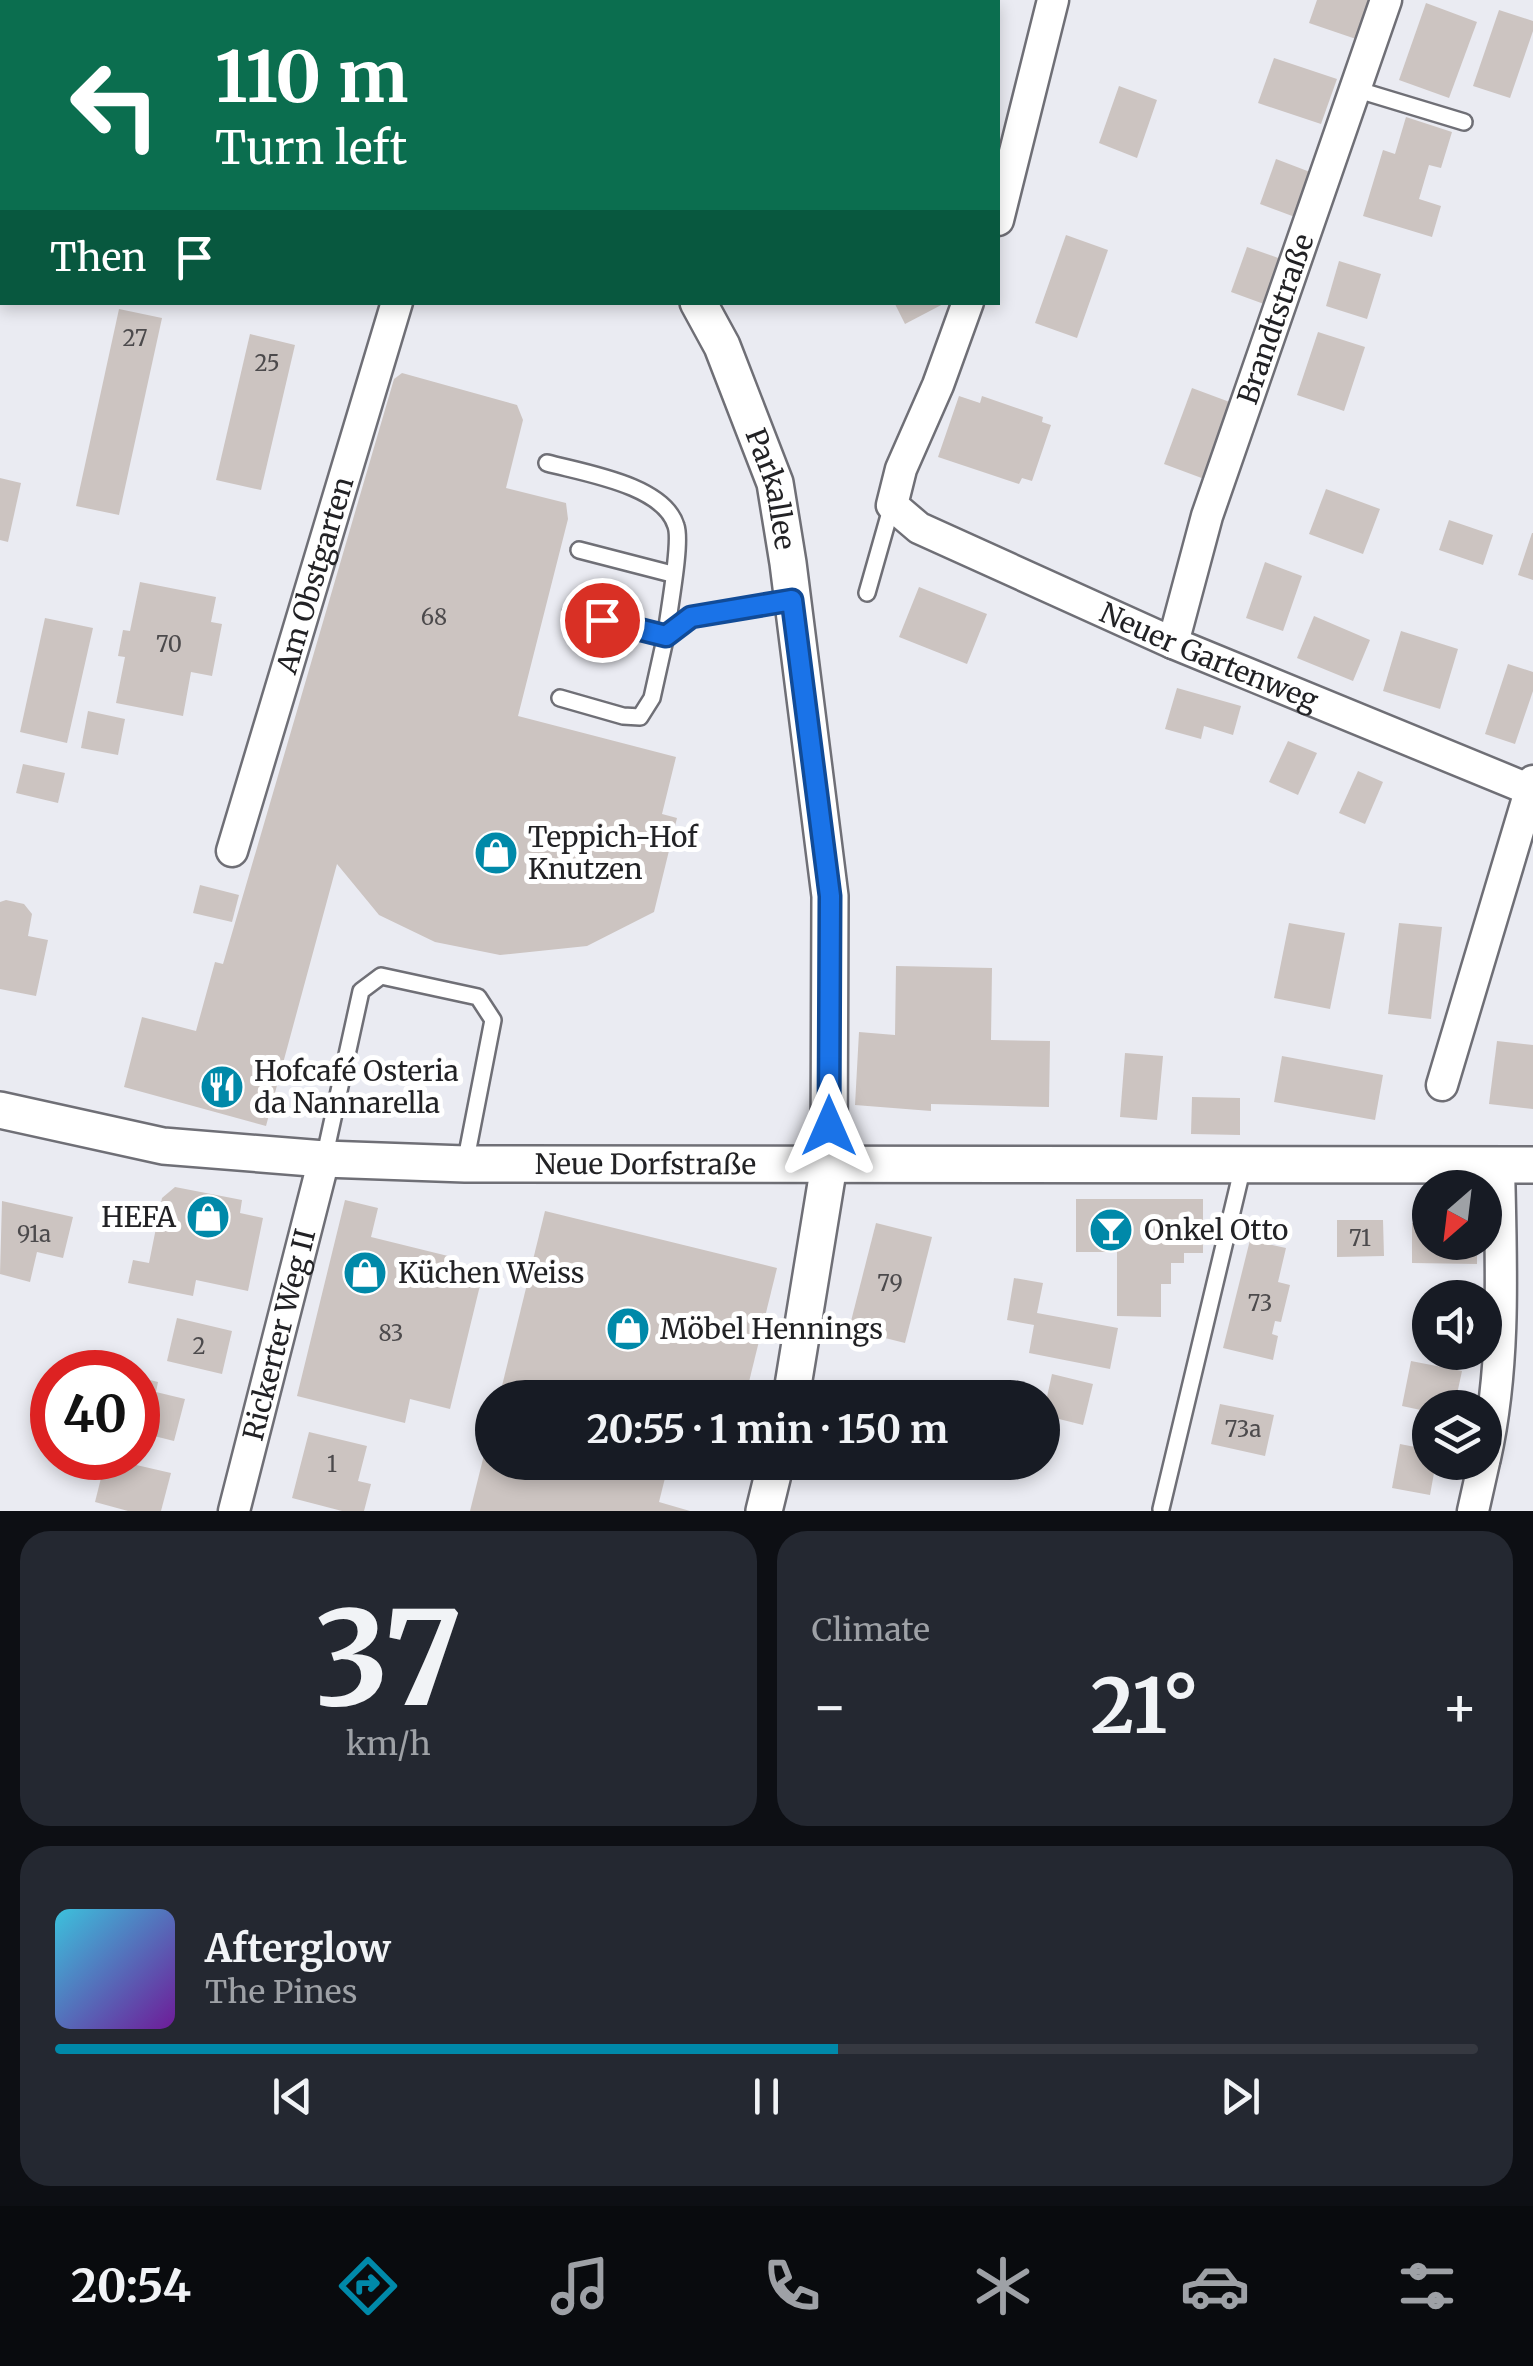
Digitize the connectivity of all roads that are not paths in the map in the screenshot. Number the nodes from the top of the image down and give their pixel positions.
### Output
1 (1053, 0) edge
2 (1386, 0) edge
3 (1356, 89) junction
4 (1464, 122) dead end
5 (1000, 212) edge
6 (396, 305) edge
7 (700, 305) edge
8 (967, 305) edge
9 (548, 463) dead end
10 (892, 505) junction
11 (579, 550) dead end
12 (672, 574) junction
13 (866, 593) dead end
14 (792, 600) junction
15 (570, 612) dead end
16 (666, 636) junction
17 (1173, 643) junction
18 (560, 698) dead end
19 (1532, 787) edge
20 (232, 852) dead end
21 (1442, 1085) dead end
22 (0, 1110) edge
23 (324, 1159) junction
24 (465, 1164) junction
25 (828, 1165) junction
26 (1243, 1166) junction
27 (1516, 1166) edge
28 (794, 1380) edge
29 (1495, 1390) edge
30 (772, 1480) edge
31 (1480, 1480) edge
32 (1161, 1509) edge
33 (234, 1511) edge
34 (764, 1511) edge
35 (1474, 1511) edge

1 - 5 street
2 - 3 street, Brandtstraße
3 - 4 lane
3 - 17 street, Brandtstraße
6 - 20 street, Am Obstgarten
7 - 14 street, Parkallee
8 - 10 street
9 - 12 lane
10 - 13 lane
10 - 17 street, Neuer Gartenweg
11 - 12 lane
12 - 16 lane
14 - 16 lane
14 - 25 street, Parkallee
15 - 16 lane
16 - 18 lane
17 - 19 street, Neuer Gartenweg
19 - 21 street
22 - 23 street, Neue Dorfstraße
23 - 24 street, Neue Dorfstraße
23 - 24 lane
23 - 33 street, Rickerter Weg II
24 - 25 street, Neue Dorfstraße
25 - 26 street, Neue Dorfstraße
25 - 28 street, Parkallee
26 - 27 street, Neue Dorfstraße
26 - 32 lane
27 - 29 street
30 - 34 street
31 - 35 street

